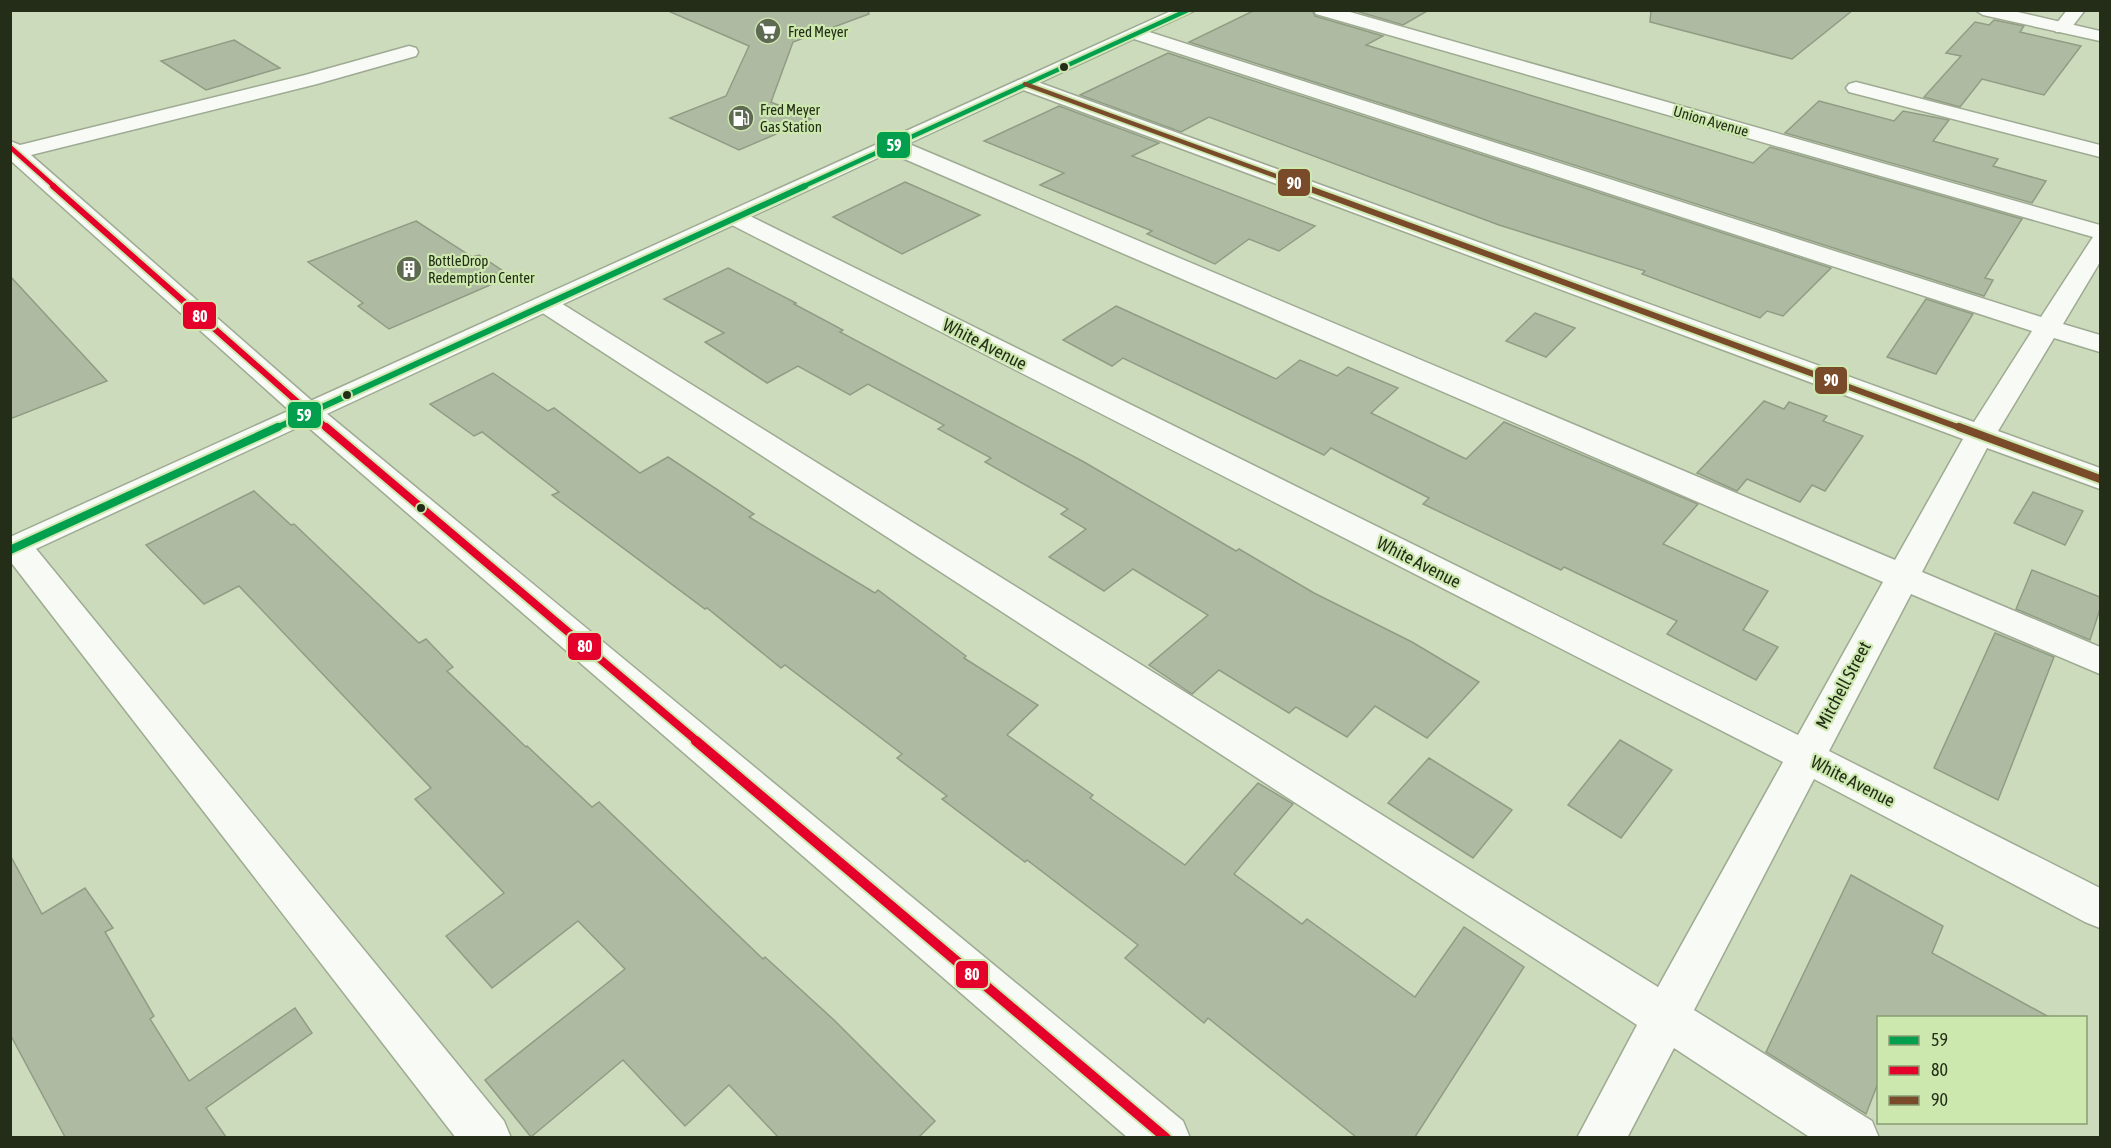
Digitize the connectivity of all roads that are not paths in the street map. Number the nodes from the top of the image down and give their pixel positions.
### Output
1 (1188, 10) edge
2 (1322, 10) edge
3 (1983, 10) edge
4 (2077, 10) edge
5 (2062, 28) junction
6 (1137, 34) junction
7 (2100, 36) edge
8 (409, 52) dead end
9 (1025, 84) junction
10 (1856, 88) dead end
11 (894, 146) junction
12 (13, 151) edge
13 (2100, 151) edge
14 (736, 218) junction
15 (2100, 232) edge
16 (2100, 243) edge
17 (547, 305) junction
18 (2048, 327) junction
19 (2100, 344) edge
20 (310, 414) junction
21 (1979, 435) junction
22 (2100, 479) edge
23 (14, 549) edge
24 (1902, 577) junction
25 (2100, 661) edge
26 (1805, 756) junction
27 (2100, 909) edge
28 (1666, 1017) junction
29 (487, 1137) edge
30 (1166, 1137) edge
31 (1601, 1137) edge
32 (1855, 1137) edge

1 - 6 street
2 - 15 street, Union Avenue
3 - 5 street
4 - 5 street
5 - 7 street
6 - 9 street
6 - 18 street
8 - 12 street
9 - 11 street
9 - 21 street
10 - 13 street
11 - 14 street
11 - 24 street
12 - 20 street
14 - 17 street
14 - 26 street, White Avenue
16 - 18 street, Mitchell Street
17 - 20 street
17 - 28 street
18 - 19 street
18 - 21 street, Mitchell Street
20 - 23 street
20 - 30 street
21 - 22 street
21 - 24 street, Mitchell Street
23 - 29 street
24 - 25 street
24 - 26 street, Mitchell Street
26 - 27 street, White Avenue
26 - 28 street, Mitchell Street
28 - 31 street, Mitchell Street
28 - 32 street

